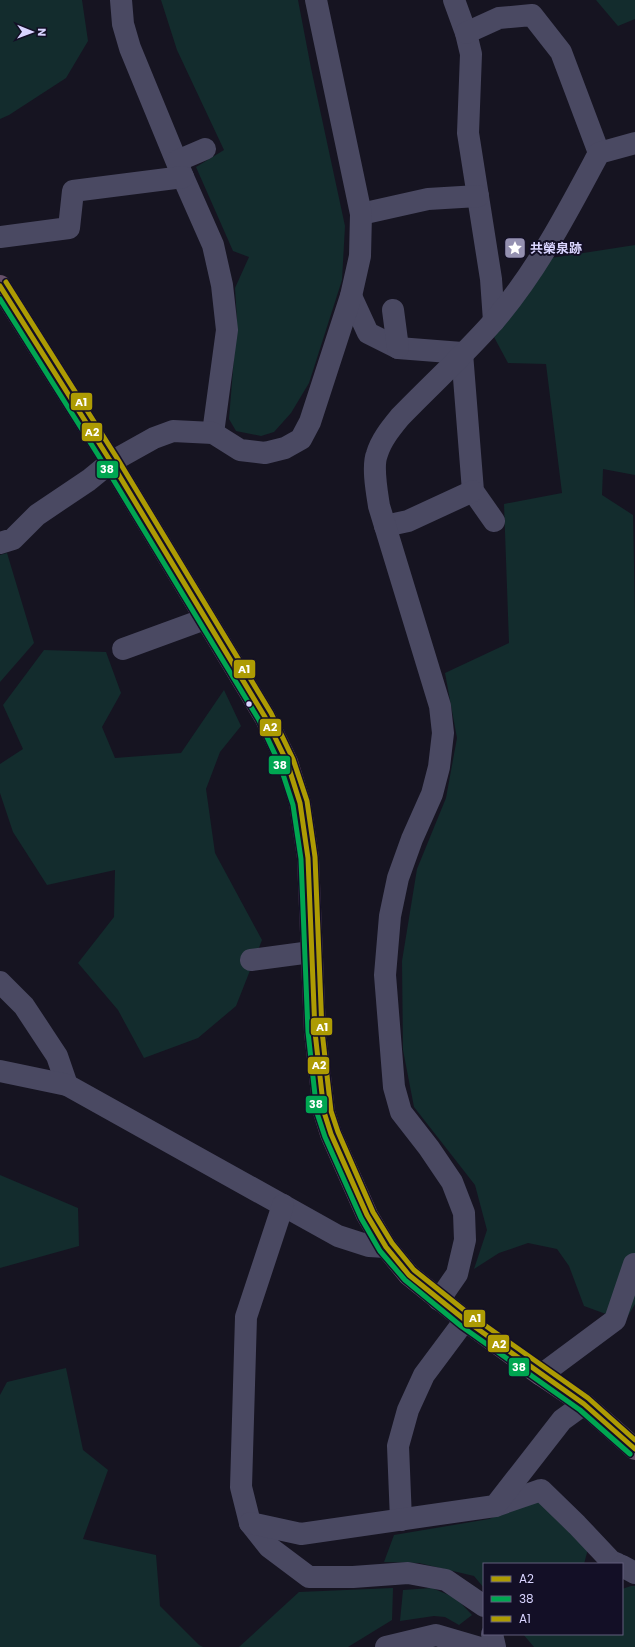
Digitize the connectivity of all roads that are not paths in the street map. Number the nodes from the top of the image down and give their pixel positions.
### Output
1 (122, 0) edge
2 (316, 0) edge
3 (454, 0) edge
4 (466, 33) junction
5 (635, 143) edge
6 (204, 149) dead end
7 (599, 153) junction
8 (180, 169) junction
9 (478, 196) junction
10 (361, 214) junction
11 (0, 237) edge
12 (0, 286) edge
13 (351, 296) junction
14 (393, 310) dead end
15 (494, 321) junction
16 (398, 348) junction
17 (462, 353) junction
18 (213, 433) junction
19 (111, 462) junction
20 (473, 491) junction
21 (494, 521) dead end
22 (385, 526) junction
23 (0, 543) edge
24 (205, 619) junction
25 (123, 649) dead end
26 (311, 952) junction
27 (252, 960) dead end
28 (0, 982) edge
29 (0, 1071) edge
30 (67, 1085) junction
31 (283, 1205) junction
32 (386, 1247) junction
33 (634, 1264) dead end
34 (439, 1300) junction
35 (465, 1320) junction
36 (541, 1376) junction
37 (584, 1404) junction
38 (635, 1449) edge
39 (495, 1506) junction
40 (401, 1520) junction
41 (250, 1523) junction
42 (616, 1563) edge
43 (623, 1567) edge
44 (635, 1573) edge
45 (483, 1605) edge
46 (492, 1635) edge
47 (386, 1647) edge
48 (477, 1647) edge
49 (495, 1647) edge

1 - 8 street
2 - 10 street
3 - 4 street
4 - 7 street
4 - 9 street
5 - 7 street
6 - 8 street
7 - 15 street
8 - 11 street
8 - 18 street
9 - 10 street
9 - 15 street
10 - 13 street
12 - 19 highway
13 - 16 street
13 - 18 street
14 - 16 street
15 - 17 street
16 - 17 street
17 - 20 street
17 - 22 street
18 - 19 street
19 - 23 street
19 - 24 highway
20 - 21 street
20 - 22 street
22 - 34 street
24 - 25 street
24 - 26 highway
26 - 27 street
26 - 32 highway
28 - 30 street
29 - 30 street
30 - 31 street
31 - 32 street
31 - 41 street
32 - 34 highway
33 - 36 street
34 - 35 highway
35 - 36 highway
35 - 40 street
36 - 37 highway
37 - 38 highway
37 - 39 street
39 - 40 street
39 - 42 street
40 - 41 street
41 - 45 street
43 - 44 street
46 - 49 street
47 - 48 street

